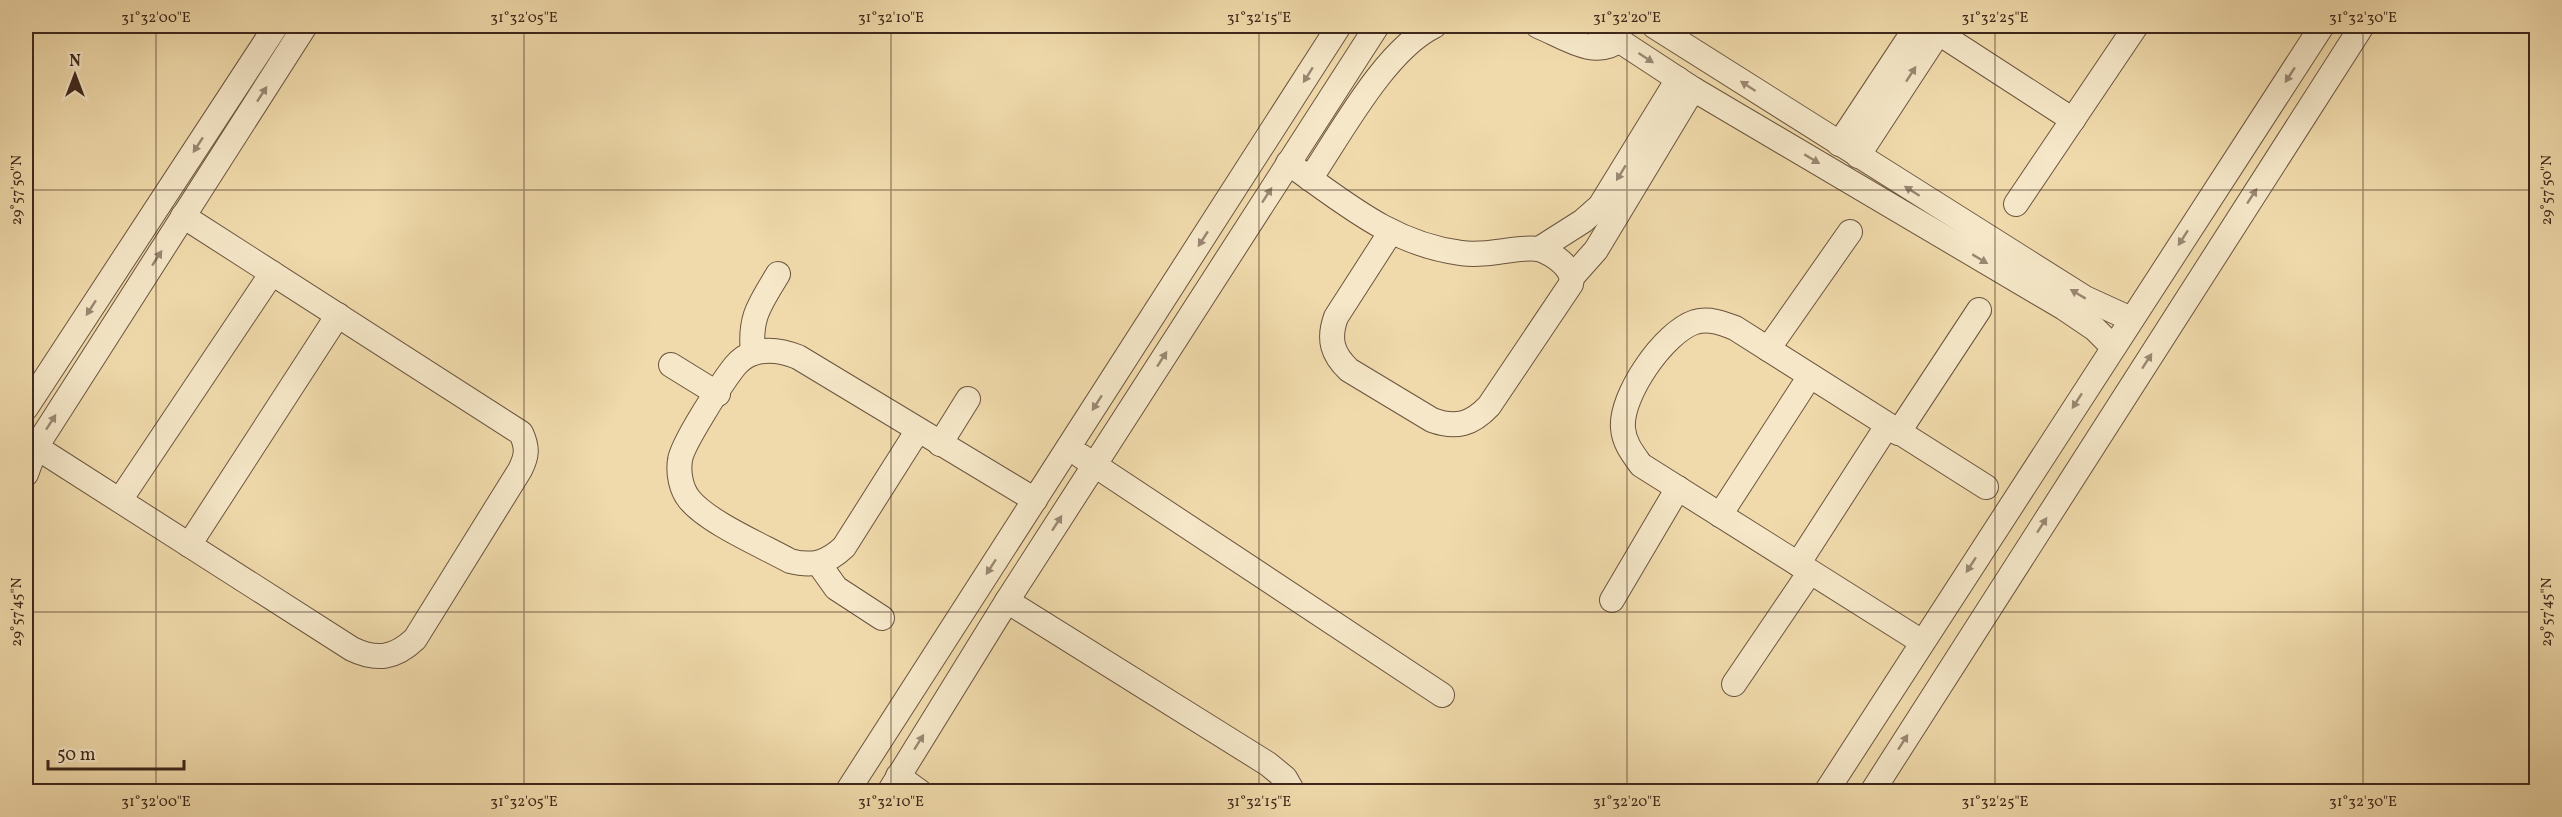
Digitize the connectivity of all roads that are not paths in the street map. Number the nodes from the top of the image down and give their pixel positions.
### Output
1 (276, 26) edge
2 (306, 26) edge
3 (1339, 26) edge
4 (1377, 26) edge
5 (1434, 26) edge
6 (1538, 26) edge
7 (1597, 26) edge
8 (1654, 26) edge
9 (2136, 26) edge
10 (2322, 26) edge
11 (2362, 26) edge
12 (1932, 27) edge
13 (1619, 40) junction
14 (256, 56) junction
15 (277, 70) junction
16 (1686, 84) junction
17 (2073, 120) junction
18 (1848, 150) junction
19 (1288, 163) junction
20 (1310, 179) junction
21 (2016, 204) dead end
22 (183, 216) junction
23 (1850, 232) dead end
24 (1390, 233) junction
25 (1539, 249) junction
26 (272, 273) junction
27 (778, 274) dead end
28 (1572, 277) junction
29 (1979, 310) dead end
30 (338, 315) junction
31 (2131, 319) junction
32 (2113, 346) junction
33 (1768, 349) junction
34 (753, 353) junction
35 (671, 365) dead end
36 (50, 370) junction
37 (1810, 376) junction
38 (75, 386) junction
39 (718, 394) junction
40 (968, 399) dead end
41 (26, 408) edge
42 (1893, 429) junction
43 (918, 430) junction
44 (940, 444) junction
45 (36, 447) junction
46 (1069, 448) junction
47 (1095, 465) junction
48 (26, 474) edge
49 (1986, 487) dead end
50 (1678, 488) junction
51 (120, 500) junction
52 (1035, 500) junction
53 (1720, 515) junction
54 (189, 544) junction
55 (819, 564) junction
56 (1804, 568) junction
57 (1612, 600) dead end
58 (1007, 601) junction
59 (882, 618) dead end
60 (1922, 642) junction
61 (1734, 684) dead end
62 (1442, 695) dead end
63 (893, 784) edge
64 (847, 792) edge
65 (920, 792) edge
66 (1293, 792) edge
67 (1826, 792) edge
68 (1872, 792) edge

1 - 14 street
2 - 15 street
3 -> 46 street
4 - 19 street
5 - 20 street
6 - 13 street
7 - 13 street
18 -> 8 street
9 - 17 street
10 -> 31 street
68 -> 11 street
12 - 17 street
12 - 18 street
13 -> 16 street
14 - 15 street
14 -> 36 street
22 -> 15 street
16 -> 25 street
16 - 28 street
16 -> 32 street
17 - 21 street
31 -> 18 street
19 - 20 street
47 -> 19 street
20 - 24 street
22 - 26 street
38 -> 22 street
23 - 33 street
24 - 25 street
24 - 28 street
25 - 28 street
26 - 30 street
26 - 51 street
27 - 34 street
29 - 42 street
30 - 54 street
30 - 54 street
31 - 32 street
32 -> 60 street
33 - 37 street
33 - 50 street
34 - 39 street
34 - 43 street
35 - 39 street
36 - 38 street
36 - 41 street
37 - 42 street
37 - 53 street
45 -> 38 street
39 - 55 street
40 - 44 street
42 - 49 street
42 - 56 street
43 - 44 street
43 - 55 street
44 - 52 street
45 - 48 street
45 - 51 street
46 - 47 street
46 - 52 street
58 -> 47 street
47 - 62 street
50 - 53 street
50 - 57 street
51 - 54 street
52 -> 64 street
53 - 56 street
55 - 59 street
56 - 60 street
56 - 61 street
63 -> 58 street
58 - 66 street
60 - 67 street
63 - 65 street

